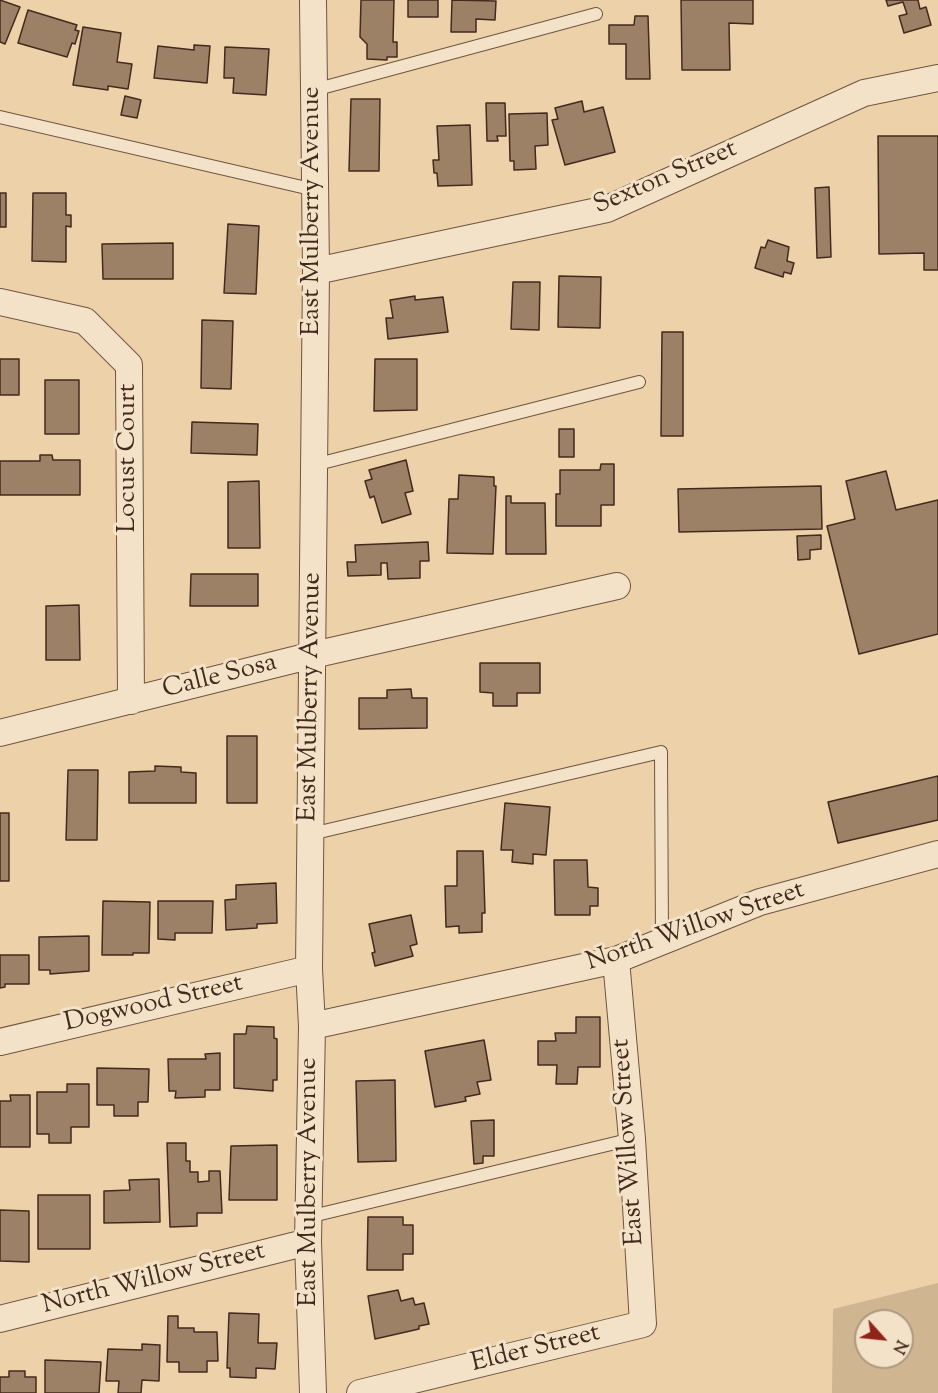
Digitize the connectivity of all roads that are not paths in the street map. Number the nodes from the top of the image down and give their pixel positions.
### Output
1 (313, 0) edge
2 (596, 14) dead end
3 (938, 78) edge
4 (314, 90) junction
5 (0, 117) edge
6 (315, 190) junction
7 (316, 271) junction
8 (0, 302) edge
9 (639, 382) dead end
10 (315, 465) junction
11 (617, 586) dead end
12 (313, 655) junction
13 (130, 701) junction
14 (0, 733) edge
15 (311, 834) junction
16 (938, 854) edge
17 (662, 941) junction
18 (616, 960) junction
19 (309, 969) junction
20 (312, 1026) junction
21 (0, 1042) edge
22 (632, 1139) junction
23 (308, 1217) junction
24 (308, 1242) junction
25 (0, 1319) edge
26 (643, 1324) joint
27 (313, 1393) edge
28 (360, 1393) edge

1 - 4 street, East Mulberry Avenue
2 - 4 lane
3 - 7 street, Sexton Street
4 - 6 street, East Mulberry Avenue
5 - 6 lane
6 - 7 street, East Mulberry Avenue
7 - 10 street, East Mulberry Avenue
8 - 13 street, Locust Court
9 - 10 lane
10 - 12 street, East Mulberry Avenue
11 - 12 street, Calle Sosa
12 - 13 street, Calle Sosa
12 - 15 street, East Mulberry Avenue
13 - 14 street, Calle Sosa
15 - 17 lane
15 - 19 street, East Mulberry Avenue
16 - 17 street, North Willow Street
17 - 18 street, North Willow Street
18 - 20 street, North Willow Street
18 - 22 street, East Willow Street
19 - 20 street, East Mulberry Avenue
19 - 21 street, Dogwood Street
20 - 23 street, East Mulberry Avenue
22 - 23 lane
22 - 26 street, East Willow Street
23 - 24 street, East Mulberry Avenue
24 - 25 street, North Willow Street
24 - 27 street, East Mulberry Avenue
26 - 28 street, Elder Street

